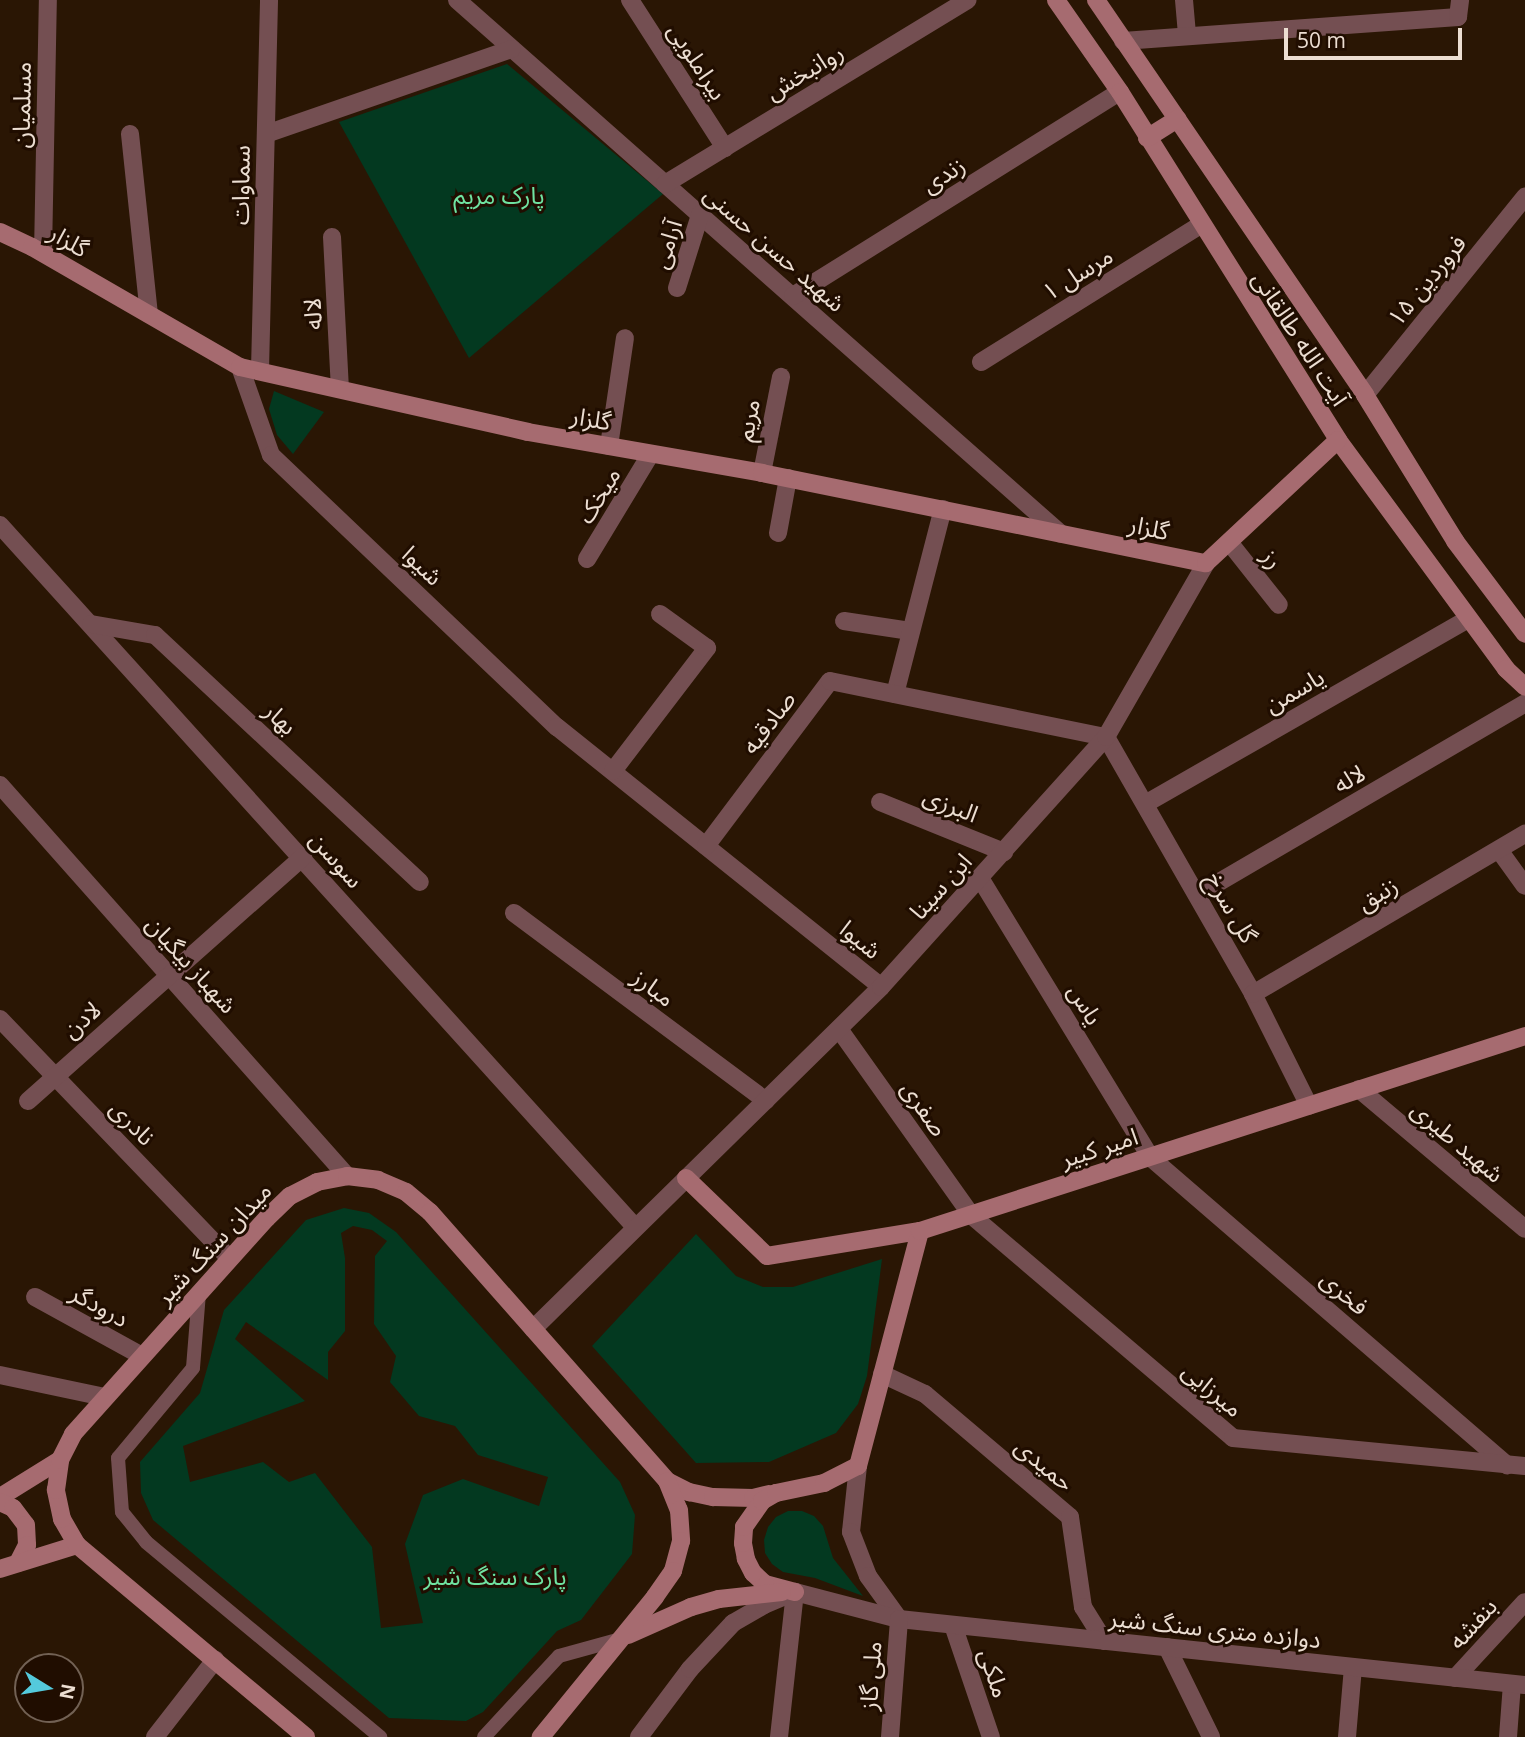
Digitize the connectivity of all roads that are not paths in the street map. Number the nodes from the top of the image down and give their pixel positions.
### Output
1 (48, 0) edge
2 (269, 0) edge
3 (457, 0) edge
4 (630, 0) edge
5 (968, 0) edge
6 (1056, 0) edge
7 (1096, 0) edge
8 (1184, 0) edge
9 (1460, 0) edge
10 (1187, 36) junction
11 (1123, 41) junction
12 (512, 48) junction
13 (1120, 93) junction
14 (1177, 119) junction
15 (266, 134) junction
16 (130, 135) dead end
17 (1147, 138) junction
18 (725, 148) junction
19 (665, 184) junction
20 (1525, 197) edge
21 (700, 215) junction
22 (1200, 225) junction
23 (0, 232) edge
24 (332, 237) dead end
25 (43, 253) junction
26 (677, 288) dead end
27 (793, 296) junction
28 (149, 314) junction
29 (625, 338) dead end
30 (981, 362) dead end
31 (240, 367) junction
32 (260, 370) junction
33 (781, 377) dead end
34 (340, 389) junction
35 (1365, 395) junction
36 (1338, 440) junction
37 (609, 446) junction
38 (650, 455) junction
39 (762, 473) junction
40 (788, 478) junction
41 (943, 509) junction
42 (0, 525) edge
43 (778, 533) dead end
44 (1061, 534) junction
45 (1229, 542) junction
46 (587, 559) dead end
47 (1206, 563) junction
48 (1279, 605) dead end
49 (660, 614) dead end
50 (1468, 618) junction
51 (844, 621) dead end
52 (91, 625) junction
53 (910, 631) junction
54 (1525, 634) edge
55 (1525, 687) edge
56 (895, 694) junction
57 (1525, 703) edge
58 (1107, 737) junction
59 (613, 771) junction
60 (0, 785) edge
61 (880, 802) dead end
62 (1145, 804) junction
63 (1525, 834) edge
64 (706, 846) junction
65 (1499, 850) junction
66 (1003, 852) junction
67 (303, 857) junction
68 (980, 878) junction
69 (421, 881) dead end
70 (1525, 886) edge
71 (1197, 895) junction
72 (514, 913) dead end
73 (169, 975) junction
74 (881, 987) junction
75 (1253, 994) junction
76 (0, 1019) edge
77 (839, 1029) junction
78 (1525, 1036) edge
79 (54, 1075) junction
80 (1359, 1089) junction
81 (28, 1101) dead end
82 (766, 1101) junction
83 (1308, 1106) junction
84 (1150, 1157) junction
85 (347, 1176) junction
86 (687, 1178) junction
87 (971, 1214) junction
88 (635, 1227) junction
89 (1525, 1229) edge
90 (920, 1231) junction
91 (230, 1259) junction
92 (199, 1293) junction
93 (35, 1297) dead end
94 (533, 1329) junction
95 (142, 1356) junction
96 (882, 1374) junction
97 (0, 1376) edge
98 (104, 1397) junction
99 (60, 1460) junction
100 (1516, 1465) edge
101 (858, 1466) junction
102 (667, 1481) junction
103 (776, 1493) junction
104 (0, 1500) edge
105 (78, 1545) junction
106 (18, 1563) junction
107 (0, 1569) edge
108 (796, 1592) junction
109 (1525, 1602) edge
110 (899, 1619) junction
111 (953, 1625) junction
112 (621, 1639) junction
113 (1104, 1641) junction
114 (1167, 1647) junction
115 (215, 1660) junction
116 (1353, 1667) junction
117 (1455, 1678) junction
118 (1519, 1684) edge
119 (155, 1737) edge
120 (306, 1737) edge
121 (380, 1737) edge
122 (484, 1737) edge
123 (541, 1737) edge
124 (639, 1737) edge
125 (779, 1737) edge
126 (890, 1737) edge
127 (990, 1737) edge
128 (1211, 1737) edge
129 (1347, 1737) edge
130 (1508, 1737) edge

1 - 25 street, مسلمیان
2 - 15 street, سماوات
3 - 12 street, شهید حسن حسنی
4 - 18 street, بیراملویی
5 - 18 street, روانبخش
6 - 13 main road, آیت الله طالقانی
7 - 11 main road, آیت الله طالقانی
8 - 10 street
9 - 10 street
10 - 11 street
11 - 14 main road, آیت الله طالقانی
12 - 15 street
12 - 19 street, شهید حسن حسنی
13 - 17 main road, آیت الله طالقانی
13 - 27 street, زندی
14 - 17 main road
14 - 35 main road, آیت الله طالقانی
15 - 32 street, سماوات
16 - 28 street
17 - 22 main road, آیت الله طالقانی
18 - 19 street, روانبخش
19 - 21 street, شهید حسن حسنی
20 - 35 street, ۱۵ فروردین
21 - 26 street, آرامی
21 - 27 street, شهید حسن حسنی
22 - 30 street, مرسل ۱
22 - 36 main road, آیت الله طالقانی
23 - 25 main road, گلزار
24 - 34 street, لاله
25 - 28 main road, گلزار
27 - 44 street, شهید حسن حسنی
28 - 31 main road, گلزار
29 - 37 street
31 - 32 main road, گلزار
31 - 59 street, شیوا
32 - 34 main road, گلزار
33 - 39 street, مریم
34 - 37 main road, گلزار
35 - 54 main road, آیت الله طالقانی
36 - 45 main road, ابن سینا
36 - 50 main road, آیت الله طالقانی
37 - 38 main road, گلزار
38 - 39 main road, گلزار
38 - 46 street, میخک
39 - 40 main road, گلزار
40 - 41 main road, گلزار
40 - 43 street
41 - 44 main road, گلزار
41 - 53 street
42 - 52 street, سوسن
44 - 47 main road, گلزار
45 - 47 main road, ابن سینا
45 - 48 street, رز
47 - 58 street, ابن سینا
49 - 59 street
50 - 55 main road, آیت الله طالقانی
50 - 62 street, یاسمن
51 - 53 street
52 - 67 street, سوسن
52 - 69 street, بهار
53 - 56 street
56 - 58 street, صادقیه
56 - 64 street, صادقیه
57 - 71 street, لاله
58 - 62 street, گل سرخ
58 - 66 street, ابن سینا
59 - 64 street, شیوا
60 - 73 street, شهباز بیگیان
61 - 66 street, البرزی
62 - 71 street, گل سرخ
63 - 65 street, زنبق
64 - 74 street, شیوا
65 - 70 street
65 - 75 street, زنبق
66 - 68 street, ابن سینا
67 - 73 street, لادن
67 - 88 street, سوسن
68 - 74 street, ابن سینا
68 - 84 street, یاس
71 - 75 street, گل سرخ
72 - 82 street, مبارز
73 - 79 street, لادن
73 - 85 street, شهباز بیگیان
74 - 77 street, ابن سینا
75 - 83 street, گل سرخ
76 - 79 street, نادری
77 - 82 street, ابن سینا
77 - 87 street, صفری
78 - 80 main road, امیر کبیر
79 - 81 street, لادن
79 - 91 street, نادری
80 - 83 main road, امیر کبیر
80 - 89 street, شهید طیری
82 - 86 street, ابن سینا
83 - 84 main road, امیر کبیر
84 - 87 main road, امیر کبیر
84 - 100 street, فخری
85 - 91 main road, میدان سنگ شیر
85 - 94 main road, میدان سنگ شیر
86 - 88 street, ابن سینا
86 - 90 main road, امیر کبیر
87 - 90 main road, امیر کبیر
87 - 100 street, میرزایی
88 - 94 street, ابن سینا
90 - 96 main road
91 - 92 main road, میدان سنگ شیر
92 - 95 main road, میدان سنگ شیر
92 - 121 lane
93 - 95 street, درودگر
94 - 102 main road, میدان سنگ شیر
95 - 98 main road, میدان سنگ شیر
96 - 101 main road
96 - 113 street, حمیدی
97 - 98 street
98 - 99 main road, میدان سنگ شیر
99 - 104 main road
99 - 105 main road, میدان سنگ شیر
101 - 103 main road
101 - 110 street
102 - 103 main road
102 - 112 main road, میدان سنگ شیر
103 - 108 main road
104 - 106 main road
105 - 106 main road
105 - 115 main road, میدان سنگ شیر
106 - 107 main road
108 - 110 street, دوازده متری سنگ شیر
108 - 112 main road
108 - 124 street
108 - 125 street
109 - 117 street, بنفشه
110 - 111 street, دوازده متری سنگ شیر
110 - 126 street, ملی گاز
111 - 113 street, دوازده متری سنگ شیر
111 - 127 street, ملکی
112 - 122 lane
112 - 123 main road, میدان سنگ شیر
113 - 114 street, دوازده متری سنگ شیر
114 - 116 street, دوازده متری سنگ شیر
114 - 128 street
115 - 119 street
115 - 120 main road, میدان سنگ شیر
116 - 117 street, دوازده متری سنگ شیر
116 - 129 street
117 - 118 street, دوازده متری سنگ شیر
118 - 130 street

